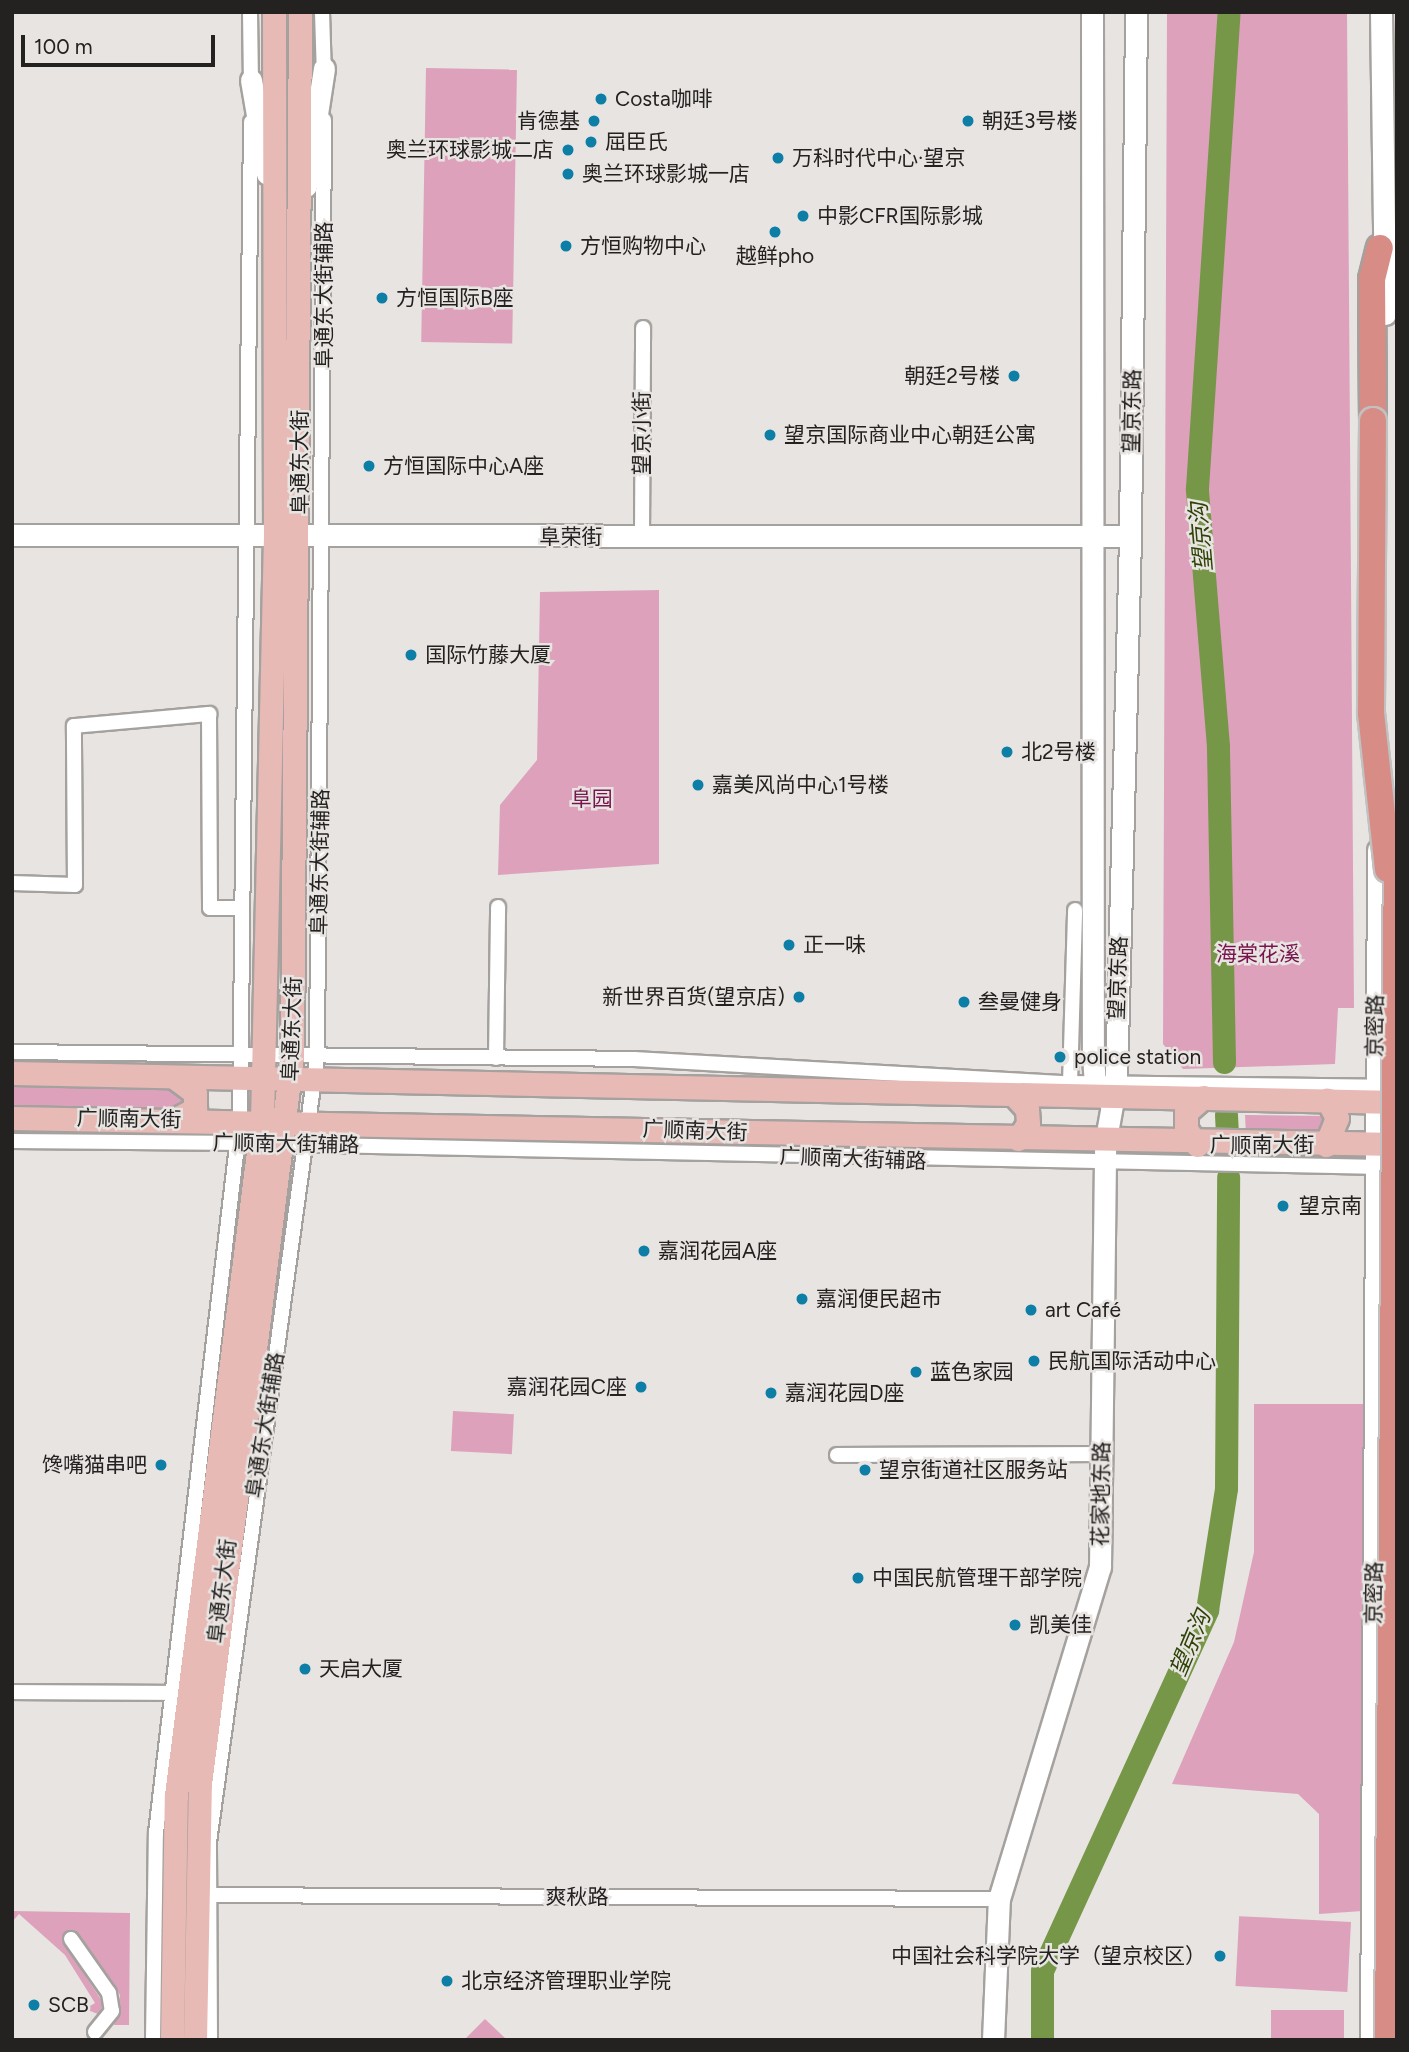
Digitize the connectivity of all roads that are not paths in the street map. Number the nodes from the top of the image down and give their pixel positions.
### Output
1 (250, 12) edge
2 (274, 12) edge
3 (300, 12) edge
4 (322, 12) edge
5 (1092, 12) edge
6 (1136, 12) edge
7 (1381, 12) edge
8 (324, 68) junction
9 (251, 79) junction
10 (300, 223) junction
11 (276, 226) junction
12 (1380, 248) junction
13 (643, 328) dead end
14 (12, 535) edge
15 (246, 535) junction
16 (275, 536) junction
17 (299, 536) junction
18 (324, 536) junction
19 (1130, 536) junction
20 (642, 537) junction
21 (1092, 539) junction
22 (1397, 843) edge
23 (12, 883) edge
24 (498, 907) dead end
25 (1396, 907) edge
26 (242, 908) junction
27 (1074, 911) dead end
28 (12, 1052) edge
29 (496, 1058) junction
30 (251, 1067) junction
31 (303, 1068) junction
32 (12, 1073) edge
33 (174, 1077) junction
34 (1070, 1083) junction
35 (1107, 1089) junction
36 (1386, 1095) edge
37 (1203, 1097) junction
38 (1017, 1098) junction
39 (1327, 1099) junction
40 (12, 1118) edge
41 (176, 1119) junction
42 (250, 1132) junction
43 (297, 1133) junction
44 (1018, 1139) junction
45 (12, 1141) edge
46 (1197, 1145) junction
47 (1326, 1145) junction
48 (1105, 1154) junction
49 (1387, 1155) edge
50 (1102, 1454) junction
51 (837, 1455) dead end
52 (12, 1692) edge
53 (179, 1693) junction
54 (163, 1894) junction
55 (203, 1895) junction
56 (999, 1899) junction
57 (71, 1939) dead end
58 (95, 2032) dead end
59 (153, 2040) edge
60 (172, 2040) edge
61 (195, 2040) edge
62 (210, 2040) edge
63 (993, 2040) edge
64 (1371, 2040) edge
65 (1388, 2040) edge

1 - 9 street
2 - 11 main road, 阜通东大街
3 - 10 main road, 阜通东大街
4 - 8 street, 阜通东大街辅路
5 - 21 main road, 望京东路
6 - 19 main road, 望京东路
7 - 12 main road, 京密路
8 - 10 main road
8 - 18 street, 阜通东大街辅路
9 - 11 main road
9 - 15 street
10 - 17 main road, 阜通东大街
11 - 16 main road, 阜通东大街
12 - 25 highway, bridge
12 - 36 main road, 京密路
13 - 20 street, 望京小街
14 - 15 main road, 阜荣街
15 - 16 main road, 阜荣街
15 - 26 street
16 - 17 main road, 阜荣街
16 - 30 main road, 阜通东大街
17 - 18 main road, 阜荣街
17 - 31 main road, 阜通东大街
18 - 20 main road, 阜荣街
18 - 31 street, 阜通东大街辅路
19 - 21 main road, 阜荣街
19 - 35 main road, 望京东路
20 - 21 main road, 阜荣街
21 - 35 main road, 望京东路
22 - 25 highway, bridge
23 - 26 street
24 - 29 street
25 - 65 highway, bridge
26 - 30 street
27 - 34 street
28 - 30 street
29 - 31 street
29 - 34 street
30 - 31 main road, 广顺南大街
30 - 33 main road, 广顺南大街
30 - 42 main road, 阜通东大街
31 - 38 main road, 广顺南大街
31 - 43 main road, 阜通东大街
32 - 33 main road, 广顺南大街
33 - 41 main road
34 - 35 street
35 - 36 street
35 - 37 main road, 广顺南大街
35 - 38 main road, 广顺南大街
35 - 48 main road, 花家地东路
36 - 39 main road, 广顺南大街
36 - 49 main road, 京密路
37 - 39 main road, 广顺南大街
37 - 46 main road
38 - 44 main road
39 - 47 main road
40 - 41 main road, 广顺南大街
41 - 42 main road, 广顺南大街
42 - 43 main road, 广顺南大街
42 - 45 street, 广顺南大街辅路
42 - 53 main road, 阜通东大街
43 - 44 main road, 广顺南大街
43 - 48 street, 广顺南大街辅路
43 - 55 main road, 阜通东大街
44 - 48 main road, 广顺南大街
46 - 47 main road, 广顺南大街
46 - 48 main road, 广顺南大街
47 - 49 main road, 广顺南大街
48 - 49 street, 广顺南大街辅路
48 - 50 main road, 花家地东路
49 - 64 main road, 京密路
50 - 51 street
50 - 56 main road, 花家地东路
52 - 53 street
53 - 54 main road, 阜通东大街
54 - 55 street, 爽秋路
54 - 59 street
54 - 60 main road, 阜通东大街
55 - 56 street, 爽秋路
55 - 61 main road, 阜通东大街
55 - 62 street
56 - 63 main road, 花家地东路
57 - 58 street

